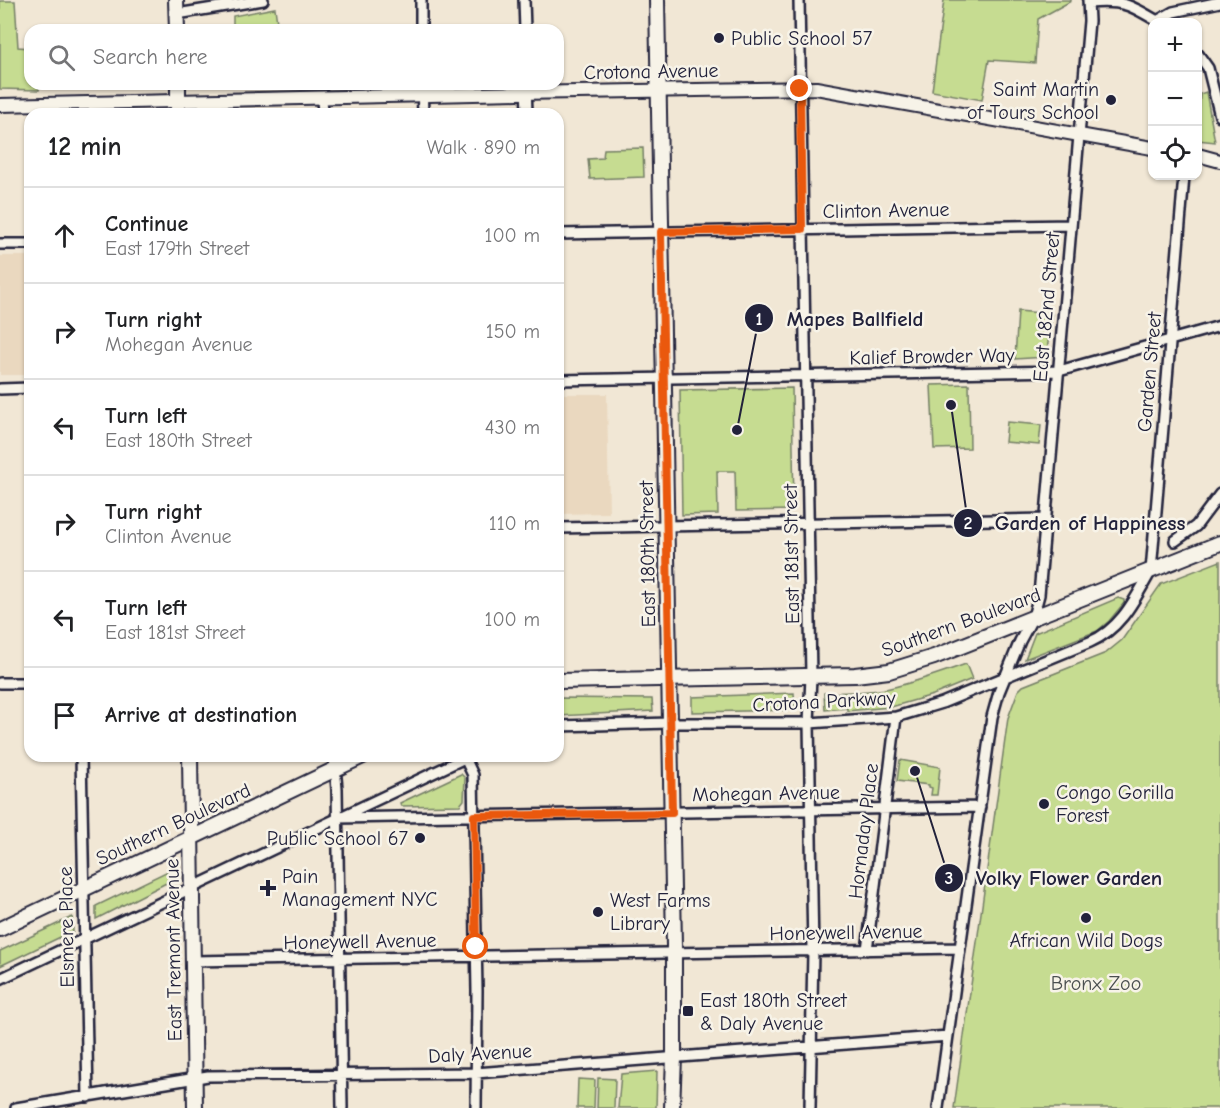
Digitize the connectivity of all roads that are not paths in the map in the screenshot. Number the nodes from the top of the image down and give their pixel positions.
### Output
1 (263, 0) edge
2 (420, 0) edge
3 (524, 0) edge
4 (657, 0) edge
5 (799, 0) edge
6 (1088, 1) edge
7 (1125, 2) edge
8 (1220, 2) edge
9 (177, 7) edge
10 (1151, 18) edge
11 (1164, 18) edge
12 (177, 24) edge
13 (421, 24) edge
14 (525, 24) edge
15 (1202, 60) edge
16 (564, 89) edge
17 (800, 89) junction
18 (177, 90) edge
19 (422, 90) edge
20 (526, 90) edge
21 (658, 91) junction
22 (322, 99) junction
23 (0, 105) edge
24 (178, 108) edge
25 (322, 108) edge
26 (423, 108) edge
27 (526, 108) edge
28 (1219, 110) edge
29 (1079, 135) junction
30 (1148, 147) edge
31 (1202, 156) edge
32 (1220, 161) edge
33 (1184, 180) edge
34 (1071, 225) junction
35 (802, 229) junction
36 (661, 232) junction
37 (564, 234) edge
38 (0, 244) edge
39 (24, 244) edge
40 (1220, 326) edge
41 (1170, 340) junction
42 (1059, 371) junction
43 (805, 376) junction
44 (664, 379) junction
45 (564, 380) edge
46 (24, 388) edge
47 (0, 389) edge
48 (1220, 494) edge
49 (1046, 519) junction
50 (808, 524) junction
51 (667, 526) junction
52 (564, 528) edge
53 (1176, 541) dead end
54 (1220, 543) edge
55 (1151, 571) junction
56 (1033, 617) junction
57 (811, 676) junction
58 (1006, 676) junction
59 (669, 680) junction
60 (564, 681) edge
61 (0, 683) edge
62 (24, 683) edge
63 (896, 717) junction
64 (670, 723) junction
65 (809, 723) junction
66 (564, 726) edge
67 (81, 762) edge
68 (190, 762) edge
69 (456, 762) edge
70 (468, 762) edge
71 (335, 763) edge
72 (980, 807) junction
73 (884, 809) junction
74 (811, 810) junction
75 (672, 813) junction
76 (474, 816) junction
77 (338, 818) junction
78 (191, 838) junction
79 (192, 887) junction
80 (83, 889) junction
81 (0, 929) edge
82 (85, 938) junction
83 (960, 948) junction
84 (867, 950) junction
85 (813, 951) junction
86 (674, 954) junction
87 (476, 957) junction
88 (340, 960) junction
89 (193, 961) junction
90 (0, 979) edge
91 (948, 1036) junction
92 (811, 1047) junction
93 (674, 1058) junction
94 (476, 1073) junction
95 (342, 1076) junction
96 (195, 1079) junction
97 (88, 1097) junction
98 (16, 1108) edge
99 (195, 1108) edge
100 (342, 1108) edge
101 (476, 1108) edge
102 (672, 1108) edge
103 (810, 1108) edge
104 (938, 1108) edge

1 - 9 street
2 - 13 street
3 - 14 street
4 - 21 main road, East 180th Street
5 - 17 street, East 181st Street
6 - 7 street
6 - 29 street, East 182nd Street
7 - 10 street
8 - 11 street
9 - 12 main road
15 - 28 street
16 - 21 street, Crotona Avenue
17 - 21 street, Crotona Avenue
17 - 29 street, Crotona Avenue
17 - 35 street, East 181st Street
18 - 24 main road
19 - 22 street, Crotona Avenue
19 - 26 street
20 - 27 street
21 - 36 main road, East 180th Street
22 - 24 street, Crotona Avenue
22 - 25 street
23 - 24 street, Crotona Avenue
29 - 30 street, Crotona Avenue
29 - 34 street, East 182nd Street
31 - 32 street
33 - 41 street, Garden Street
34 - 35 street, Clinton Avenue
34 - 42 street, East 182nd Street
35 - 36 street, Clinton Avenue
35 - 43 street, East 181st Street
36 - 37 street, Clinton Avenue
36 - 44 main road, East 180th Street
38 - 39 street
40 - 41 street, Kalief Browder Way
41 - 42 street, Kalief Browder Way
41 - 55 street, Garden Street
42 - 43 street, Kalief Browder Way
42 - 49 street, East 182nd Street
43 - 44 street, Kalief Browder Way
43 - 50 street, East 181st Street
44 - 45 street, Kalief Browder Way
44 - 51 main road, East 180th Street
46 - 47 street
48 - 53 street
49 - 50 street
49 - 56 street, East 182nd Street
50 - 51 street
50 - 57 street, East 181st Street
51 - 52 street
51 - 59 main road, East 180th Street
54 - 55 main road, Southern Boulevard
55 - 56 main road, Southern Boulevard
55 - 58 street, Crotona Parkway
56 - 57 main road, Southern Boulevard
56 - 58 street, East 182nd Street
57 - 59 main road, Southern Boulevard
57 - 65 street, East 181st Street
58 - 63 street, Crotona Parkway
58 - 72 street, East 182nd Street
59 - 60 main road, Southern Boulevard
59 - 64 main road, East 180th Street
61 - 62 street
63 - 65 street, Crotona Parkway
63 - 73 street, Hornaday Place
64 - 65 street, Crotona Parkway
64 - 66 street, Crotona Parkway
64 - 75 main road, East 180th Street
65 - 74 street, East 181st Street
67 - 80 street, Elsmere Place
68 - 78 main road, East Tremont Avenue
69 - 77 street
70 - 76 street
71 - 77 street
71 - 78 main road, Southern Boulevard
72 - 73 street, Mohegan Avenue
72 - 83 street, East 182nd Street
73 - 74 street, Mohegan Avenue
73 - 84 street, Hornaday Place
74 - 75 street, Mohegan Avenue
74 - 85 street, East 181st Street
75 - 76 street, Mohegan Avenue
75 - 86 main road, East 180th Street
76 - 77 street, Mohegan Avenue
76 - 87 street
77 - 79 street
77 - 88 street
78 - 79 main road, East Tremont Avenue
78 - 80 main road, Southern Boulevard
79 - 82 street
79 - 89 main road, East Tremont Avenue
80 - 81 main road, Southern Boulevard
80 - 82 street, Elsmere Place
82 - 90 street
82 - 97 street, Elsmere Place
83 - 84 street, Honeywell Avenue
83 - 91 street, East 182nd Street
84 - 85 street, Honeywell Avenue
85 - 86 street, Honeywell Avenue
85 - 92 street, East 181st Street
86 - 87 street, Honeywell Avenue
86 - 93 main road, East 180th Street
87 - 88 street, Honeywell Avenue
87 - 94 street
88 - 89 street, Honeywell Avenue
88 - 95 street
89 - 96 main road, East Tremont Avenue
91 - 92 street, Daly Avenue
91 - 104 street, East 182nd Street
92 - 93 street, Daly Avenue
92 - 103 street, East 181st Street
93 - 94 street, Daly Avenue
93 - 102 main road, East 180th Street
94 - 95 street, Daly Avenue
94 - 101 street
95 - 96 street, Daly Avenue
95 - 100 street
96 - 97 street, Daly Avenue
96 - 99 main road, East Tremont Avenue
97 - 98 street, Daly Avenue

